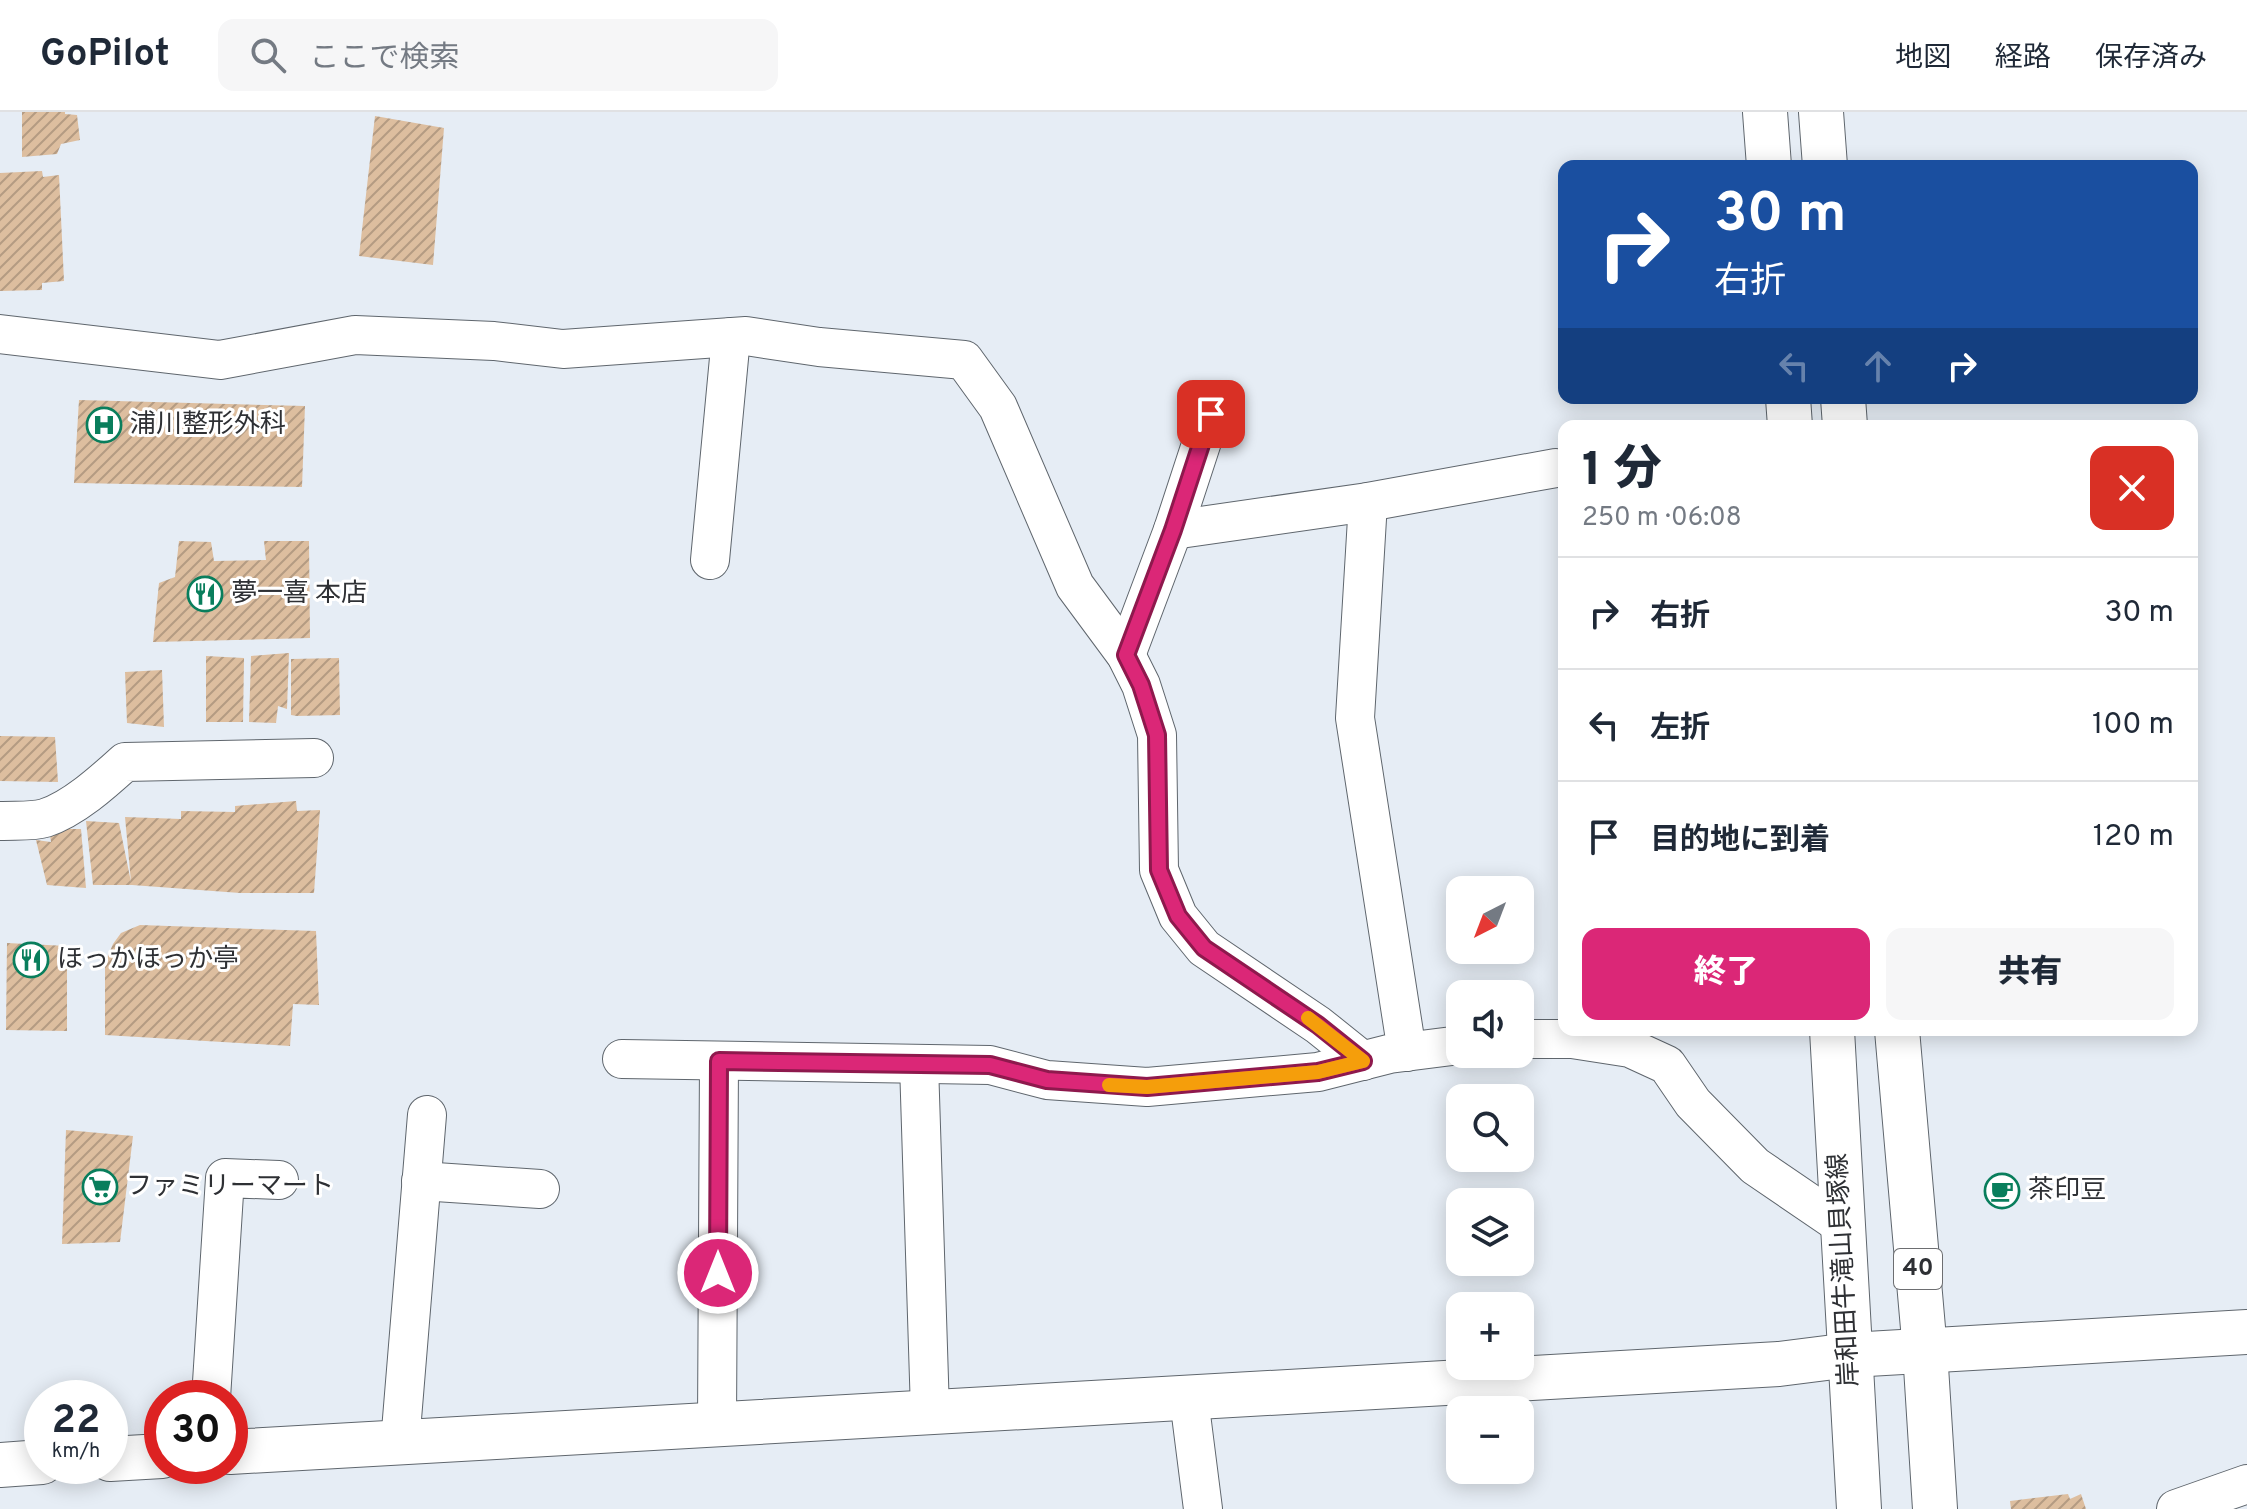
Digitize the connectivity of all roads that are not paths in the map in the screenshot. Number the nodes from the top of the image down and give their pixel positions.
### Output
1 (1765, 112) edge
2 (1821, 112) edge
3 (1769, 160) edge
4 (1825, 160) edge
5 (0, 334) edge
6 (731, 337) junction
7 (1211, 414) dead end
8 (1556, 468) dead end
9 (1368, 502) junction
10 (1173, 530) junction
11 (710, 560) dead end
12 (1126, 655) junction
13 (314, 758) dead end
14 (0, 821) edge
15 (1832, 1036) edge
16 (1898, 1036) edge
17 (1534, 1039) edge
18 (1446, 1047) edge
19 (1407, 1052) junction
20 (622, 1059) dead end
21 (719, 1061) junction
22 (1363, 1061) junction
23 (919, 1064) junction
24 (427, 1115) dead end
25 (279, 1180) dead end
26 (421, 1181) junction
27 (540, 1189) dead end
28 (1843, 1226) junction
29 (2247, 1332) edge
30 (1925, 1351) junction
31 (1850, 1355) junction
32 (212, 1380) edge
33 (1189, 1399) junction
34 (930, 1411) junction
35 (717, 1424) junction
36 (400, 1443) junction
37 (248, 1451) edge
38 (24, 1463) edge
39 (0, 1465) edge
40 (2247, 1484) edge
41 (1203, 1509) edge
42 (1859, 1509) edge
43 (1935, 1509) edge
44 (2176, 1509) edge

1 - 3 street
2 - 4 street
5 - 6 street
6 - 11 street
6 - 12 street
7 - 10 street
8 - 9 street
9 - 10 street
9 - 19 street
10 - 12 street
12 - 22 street
13 - 14 street
15 - 28 street, 岸和田牛滝山貝塚線
16 - 30 street, 40
17 - 28 street
18 - 19 street
19 - 22 street
20 - 21 street
21 - 23 street
21 - 35 street
22 - 23 street
23 - 34 street
24 - 26 street
25 - 32 street
26 - 27 street
26 - 36 street
28 - 31 street, 岸和田牛滝山貝塚線
29 - 30 street
30 - 31 street
30 - 43 street, 40
31 - 33 street
31 - 42 street, 岸和田牛滝山貝塚線
33 - 34 street
33 - 41 street
34 - 35 street
35 - 36 street
36 - 37 street
38 - 39 street
40 - 44 street

